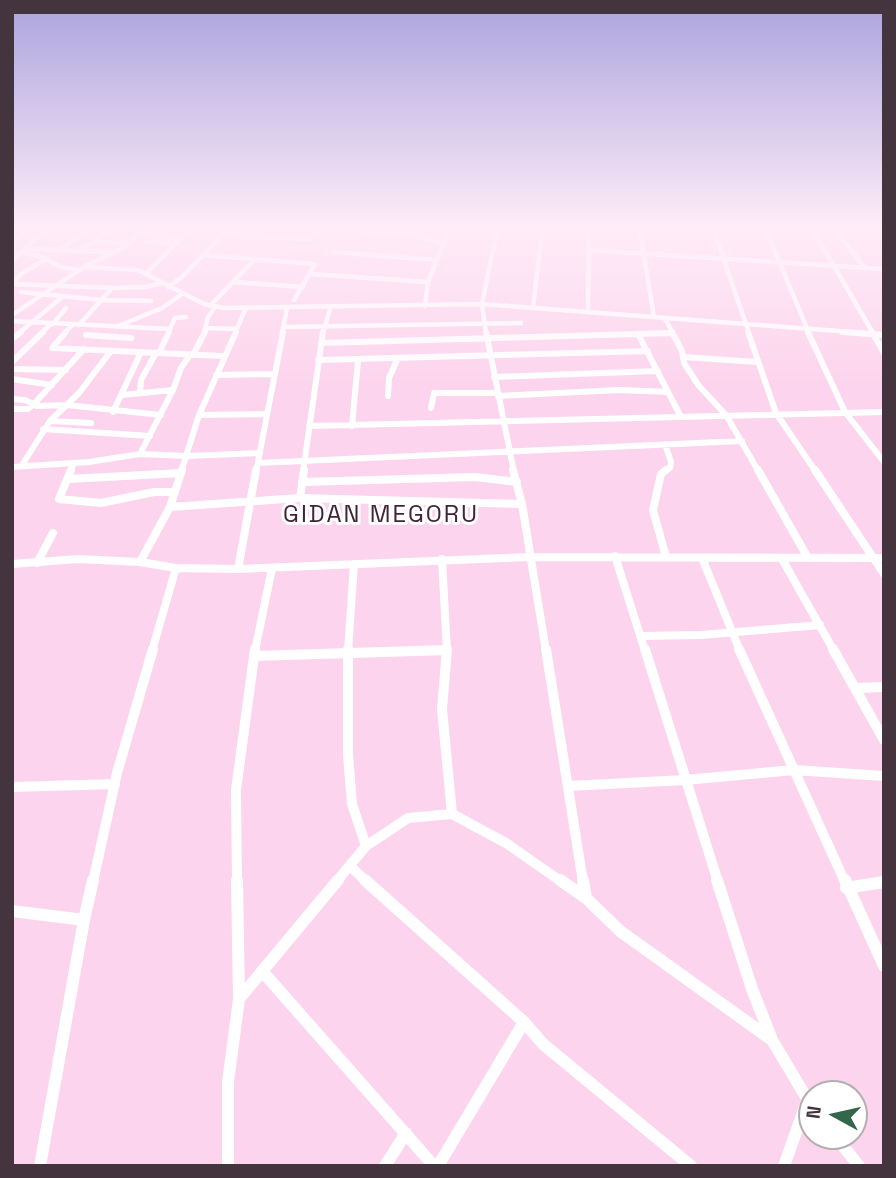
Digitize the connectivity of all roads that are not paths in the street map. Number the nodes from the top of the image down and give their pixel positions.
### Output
1 (65, 280) edge
2 (156, 280) edge
3 (176, 280) edge
4 (307, 280) edge
5 (398, 280) edge
6 (487, 280) edge
7 (536, 280) edge
8 (588, 280) edge
9 (648, 280) edge
10 (730, 280) edge
11 (788, 280) edge
12 (842, 280) edge
13 (234, 282) joint
14 (428, 282) joint
15 (12, 284) edge
16 (58, 285) junction
17 (165, 285) junction
18 (303, 287) junction
19 (112, 288) junction
20 (21, 292) dead end
21 (45, 294) junction
22 (182, 294) junction
23 (62, 296) junction
24 (294, 299) dead end
25 (102, 300) junction
26 (151, 301) dead end
27 (482, 304) junction
28 (331, 306) junction
29 (425, 306) junction
30 (12, 307) edge
31 (213, 307) junction
32 (287, 307) junction
33 (533, 307) junction
34 (20, 308) junction
35 (66, 308) dead end
36 (246, 308) junction
37 (588, 311) junction
38 (12, 315) edge
39 (186, 317) dead end
40 (654, 317) junction
41 (665, 319) junction
42 (12, 321) edge
43 (32, 322) junction
44 (485, 322) junction
45 (521, 323) dead end
46 (52, 324) junction
47 (76, 325) junction
48 (324, 325) junction
49 (746, 326) junction
50 (116, 327) junction
51 (283, 327) junction
52 (207, 328) junction
53 (138, 329) junction
54 (169, 329) junction
55 (235, 329) junction
56 (807, 330) junction
57 (672, 333) junction
58 (638, 334) junction
59 (86, 335) dead end
60 (872, 335) junction
61 (884, 335) edge
62 (131, 338) junction
63 (486, 339) junction
64 (12, 340) edge
65 (321, 343) junction
66 (84, 349) junction
67 (111, 351) junction
68 (120, 351) junction
69 (648, 351) junction
70 (141, 352) junction
71 (158, 353) junction
72 (884, 353) edge
73 (192, 355) junction
74 (223, 356) junction
75 (491, 357) junction
76 (684, 357) junction
77 (318, 360) junction
78 (397, 360) junction
79 (358, 361) junction
80 (12, 362) edge
81 (757, 362) junction
82 (12, 369) edge
83 (66, 370) junction
84 (658, 371) junction
85 (275, 374) junction
86 (216, 376) junction
87 (494, 377) junction
88 (12, 379) edge
89 (52, 385) junction
90 (173, 390) junction
91 (140, 392) junction
92 (668, 392) junction
93 (122, 394) junction
94 (497, 395) junction
95 (388, 396) dead end
96 (12, 399) edge
97 (33, 405) junction
98 (67, 405) junction
99 (431, 408) dead end
100 (12, 409) edge
101 (113, 412) junction
102 (845, 412) junction
103 (884, 412) edge
104 (776, 413) junction
105 (266, 414) junction
106 (161, 415) junction
107 (199, 415) junction
108 (680, 415) junction
109 (726, 415) junction
110 (50, 421) junction
111 (503, 421) junction
112 (91, 423) dead end
113 (309, 426) junction
114 (352, 426) junction
115 (43, 429) junction
116 (150, 436) junction
117 (742, 441) junction
118 (665, 444) junction
119 (508, 451) junction
120 (260, 453) junction
121 (140, 454) junction
122 (187, 456) junction
123 (305, 459) junction
124 (884, 462) edge
125 (74, 463) junction
126 (258, 463) junction
127 (15, 467) edge
128 (181, 474) junction
129 (68, 479) junction
130 (302, 482) junction
131 (517, 482) junction
132 (175, 492) junction
133 (300, 498) junction
134 (251, 503) junction
135 (522, 504) junction
136 (170, 507) junction
137 (54, 533) dead end
138 (615, 556) junction
139 (529, 557) junction
140 (666, 557) junction
141 (702, 558) junction
142 (808, 558) junction
143 (873, 558) junction
144 (884, 558) edge
145 (442, 559) junction
146 (782, 559) junction
147 (140, 562) junction
148 (37, 563) junction
149 (12, 564) edge
150 (354, 564) junction
151 (176, 568) junction
152 (272, 568) junction
153 (238, 569) junction
154 (884, 574) edge
155 (820, 625) junction
156 (732, 633) junction
157 (640, 636) junction
158 (447, 650) junction
159 (348, 652) junction
160 (254, 656) junction
161 (884, 687) edge
162 (855, 688) junction
163 (884, 740) edge
164 (794, 770) junction
165 (884, 776) edge
166 (685, 780) junction
167 (115, 784) junction
168 (568, 786) junction
169 (12, 787) edge
170 (452, 814) junction
171 (366, 846) junction
172 (351, 867) junction
173 (884, 882) edge
174 (846, 888) junction
175 (586, 898) junction
176 (12, 911) edge
177 (84, 920) junction
178 (884, 966) edge
179 (262, 971) junction
180 (239, 999) junction
181 (524, 1022) junction
182 (772, 1040) junction
183 (798, 1084) edge
184 (406, 1133) junction
185 (798, 1133) edge
186 (846, 1150) edge
187 (40, 1166) edge
188 (228, 1166) edge
189 (385, 1166) edge
190 (436, 1166) edge
191 (691, 1166) edge
192 (784, 1166) edge
193 (859, 1166) edge

1 - 16 street
2 - 17 street
3 - 17 street
4 - 18 street
5 - 14 street
6 - 27 street
7 - 33 street
8 - 37 street
9 - 40 street
10 - 49 street
11 - 56 street
12 - 60 street
13 - 18 street
13 - 31 street
14 - 29 street
15 - 16 street
16 - 19 street
16 - 21 street
17 - 19 street
17 - 22 street
18 - 24 street
19 - 25 street
20 - 21 street
21 - 23 street
21 - 34 street
22 - 31 street
22 - 50 street
23 - 25 street
23 - 43 street
25 - 26 street
25 - 47 street
27 - 29 street
27 - 33 street
27 - 44 street
28 - 29 street
28 - 32 street
28 - 48 street
30 - 34 street
31 - 36 street
31 - 52 street
32 - 36 street
32 - 51 street
33 - 37 street
34 - 38 street
35 - 46 street
36 - 55 street
37 - 40 street
39 - 54 street
40 - 41 street
41 - 49 street
41 - 57 street
42 - 43 street
43 - 46 street
43 - 64 street
44 - 45 street
44 - 48 street
44 - 63 street
46 - 47 street
46 - 80 street
47 - 50 street
47 - 66 street
48 - 51 street
48 - 65 street
49 - 56 street
49 - 81 street
50 - 53 street
51 - 85 street
52 - 55 street
52 - 73 street
53 - 54 street
53 - 62 street
54 - 71 street
55 - 74 street
56 - 60 street
56 - 102 street
57 - 58 street
57 - 76 street
58 - 63 street
58 - 69 street
59 - 62 street
60 - 61 street
60 - 72 street
62 - 68 street
63 - 65 street
63 - 75 street
65 - 77 street
66 - 67 street
66 - 83 street
67 - 68 street
67 - 98 street
68 - 70 street
69 - 75 street
69 - 84 street
70 - 71 street
70 - 93 street
71 - 73 street
71 - 91 street
73 - 74 street
73 - 90 street
74 - 86 street
75 - 78 street
75 - 87 street
76 - 81 street
76 - 109 street
77 - 79 street
77 - 113 street
78 - 79 street
78 - 95 street
79 - 114 street
81 - 104 street
82 - 83 street
83 - 89 street
84 - 87 street
84 - 92 street
85 - 86 street
85 - 105 street
86 - 107 street
87 - 94 street
88 - 89 street
89 - 97 street
90 - 91 street
90 - 106 street
91 - 93 street
92 - 94 street
92 - 108 street
93 - 101 street
94 - 99 street
94 - 111 street
96 - 97 street
97 - 98 street
97 - 100 street
98 - 101 street
98 - 110 street
101 - 106 street
102 - 103 street
102 - 104 street
102 - 124 street
104 - 109 street
104 - 143 street
105 - 107 street
105 - 120 street
106 - 116 street
107 - 122 street
108 - 109 street
108 - 111 street
109 - 117 street
110 - 112 street
110 - 115 street
111 - 114 street
111 - 119 street
113 - 114 street
113 - 123 street
115 - 116 street
115 - 127 street
116 - 121 street
117 - 118 street
117 - 142 street
118 - 119 street
118 - 140 street
119 - 123 street
119 - 131 street
120 - 122 street
120 - 126 street
121 - 122 street
121 - 125 street
122 - 128 street
123 - 126 street
123 - 130 street
125 - 127 street
125 - 129 street
126 - 134 street
128 - 129 street
128 - 132 street
129 - 132 street
130 - 131 street
130 - 133 street
131 - 135 street
132 - 136 street
133 - 134 street
133 - 135 street
134 - 136 street
134 - 153 street
135 - 139 street
136 - 147 street
137 - 148 street
138 - 139 street
138 - 140 street
138 - 157 street
139 - 145 street
139 - 168 street
140 - 141 street
141 - 146 street
141 - 156 street
142 - 143 street
142 - 146 street
143 - 144 street
143 - 154 street
145 - 150 street
145 - 158 street
146 - 155 street
147 - 148 street
147 - 151 street
148 - 149 street
150 - 152 street
150 - 159 street
151 - 153 street
151 - 167 street
152 - 153 street
152 - 160 street
155 - 156 street
155 - 162 street
156 - 157 street
156 - 164 street
157 - 166 street
158 - 159 street
158 - 170 street
159 - 160 street
159 - 171 street
160 - 180 street
161 - 162 street
162 - 163 street
164 - 165 street
164 - 166 street
164 - 174 street
166 - 168 street
166 - 182 street
167 - 169 street
167 - 177 street
168 - 175 street
170 - 171 street
170 - 175 street
171 - 172 street
172 - 179 street
172 - 181 street
173 - 174 street
174 - 178 street
175 - 182 street
176 - 177 street
177 - 187 street
179 - 180 street
179 - 184 street
180 - 188 street
181 - 190 street
181 - 191 street
182 - 183 street
184 - 189 street
184 - 190 street
185 - 192 street
186 - 193 street

